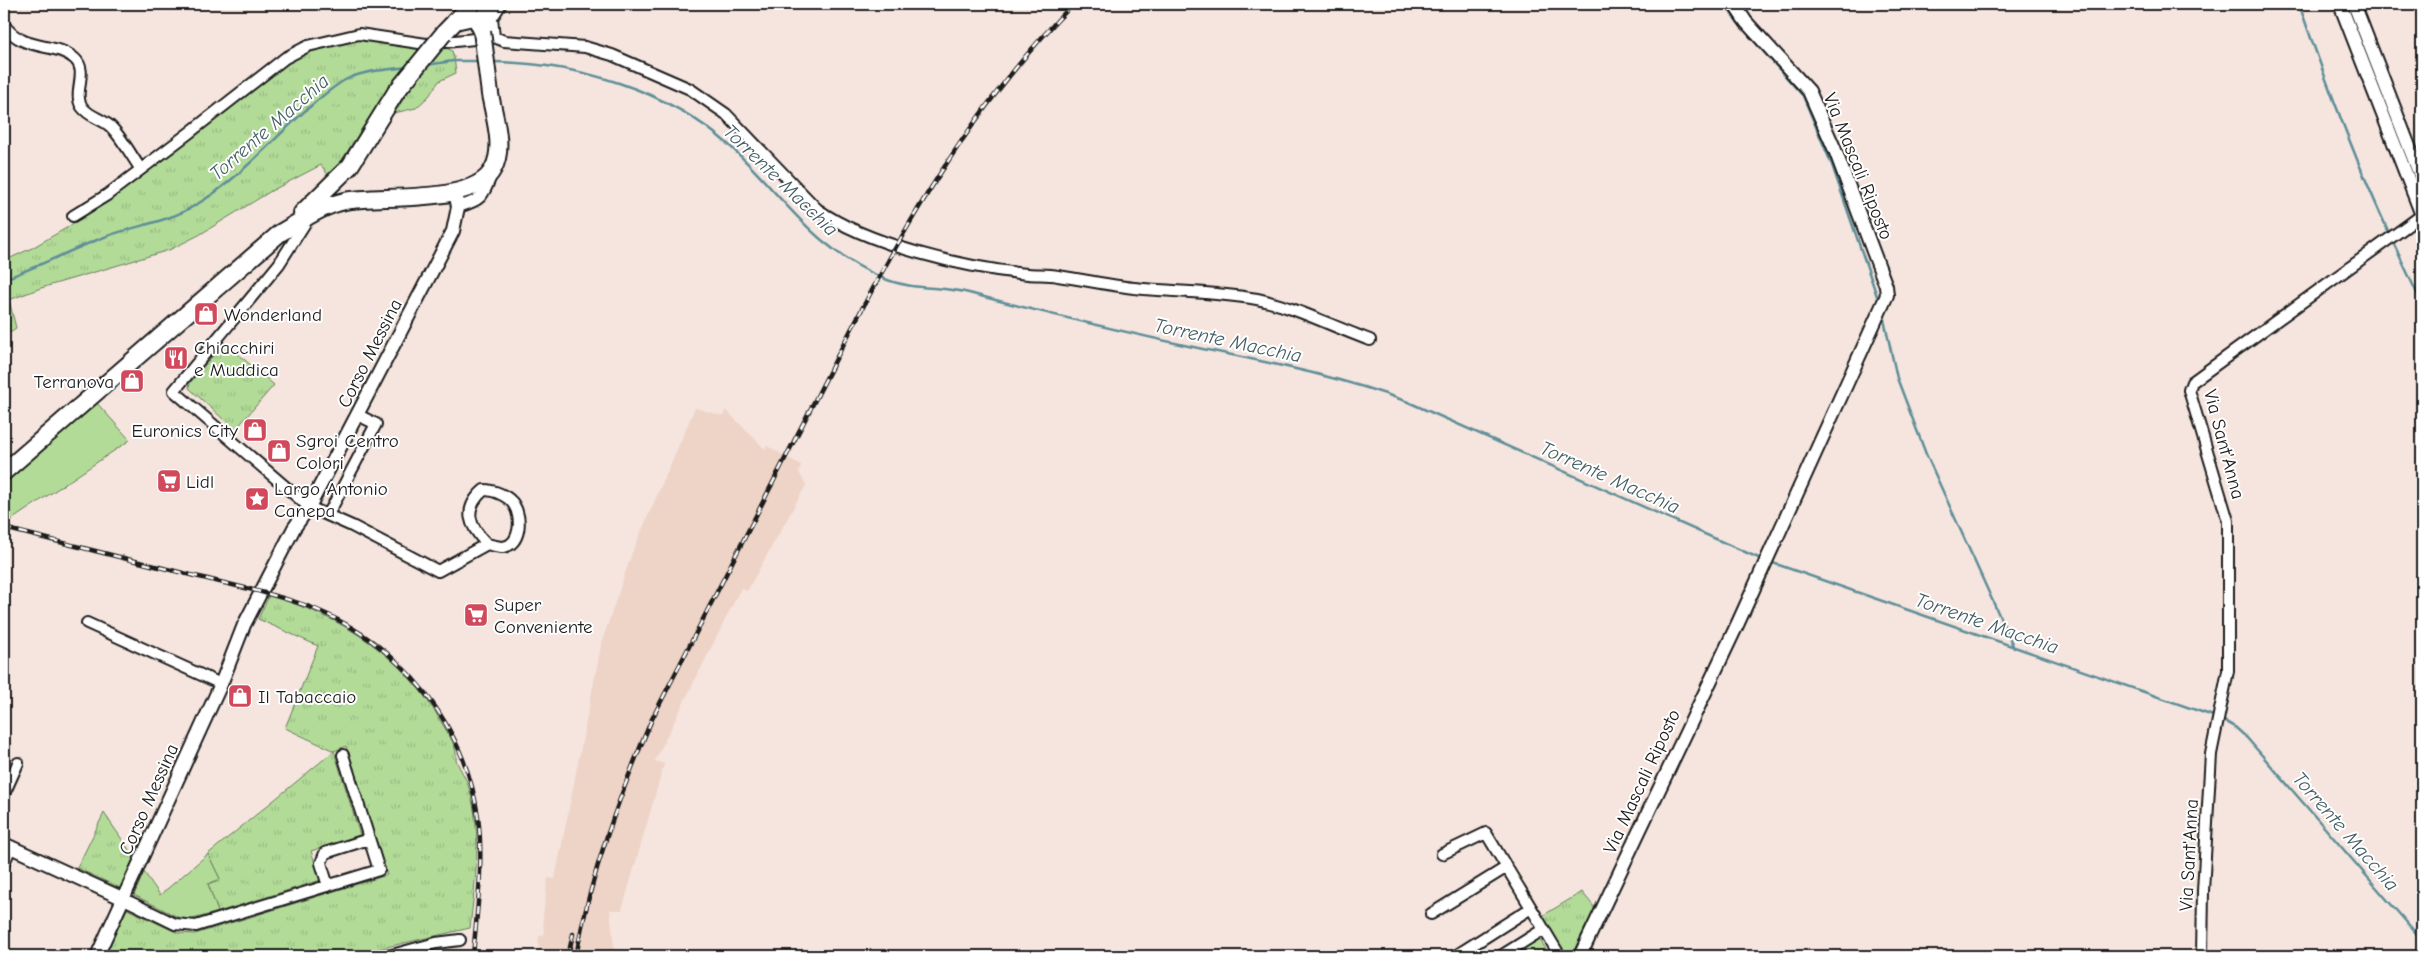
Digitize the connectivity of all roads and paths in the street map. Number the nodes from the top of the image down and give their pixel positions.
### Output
1 (472, 4) edge
2 (489, 4) edge
3 (501, 4) edge
4 (1734, 4) edge
5 (2340, 4) edge
6 (2354, 4) edge
7 (4, 25) edge
8 (450, 27) junction
9 (488, 34) junction
10 (350, 166) junction
11 (140, 168) junction
12 (2422, 180) edge
13 (457, 199) junction
14 (344, 202) junction
15 (310, 215) junction
16 (2422, 215) edge
17 (73, 216) dead end
18 (280, 233) junction
19 (1370, 340) dead end
20 (358, 415) junction
21 (4, 472) edge
22 (307, 510) junction
23 (328, 515) junction
24 (487, 544) junction
25 (87, 623) dead end
26 (221, 684) junction
27 (343, 755) dead end
28 (18, 763) dead end
29 (4, 794) edge
30 (369, 839) junction
31 (7, 845) edge
32 (1442, 854) dead end
33 (4, 863) edge
34 (1507, 867) junction
35 (328, 886) junction
36 (124, 899) junction
37 (1531, 908) junction
38 (1431, 914) dead end
39 (1544, 929) junction
40 (460, 940) dead end
41 (97, 956) edge
42 (388, 956) edge
43 (1458, 956) edge
44 (1501, 956) edge
45 (1560, 956) edge
46 (1580, 956) edge
47 (2202, 956) edge

1 - 8 main road
2 - 9 main road
3 - 9 street
4 - 46 street, Via Mascali Riposto
5 - 16 street
6 - 12 street
7 - 11 street
8 - 9 main road
8 - 10 main road, bridge
9 - 11 street
9 - 13 main road, bridge
9 - 19 street
10 - 14 main road
10 - 18 main road
11 - 17 street
13 - 14 main road
13 - 20 street, Corso Messina
14 - 15 main road
15 - 18 main road
15 - 22 street
16 - 47 street, Via Sant'Anna
18 - 21 main road
20 - 22 street, Corso Messina
20 - 23 street
22 - 23 street
22 - 26 street, Corso Messina
23 - 24 street
24 - 24 street
25 - 26 street
26 - 36 street, Corso Messina
27 - 30 street
28 - 29 street
30 - 35 street
30 - 35 street
31 - 33 street
31 - 36 street
32 - 34 street
34 - 37 street
34 - 38 street
35 - 36 street
36 - 41 street, Corso Messina
37 - 39 street
37 - 43 street
39 - 44 street
39 - 45 street
40 - 42 street

